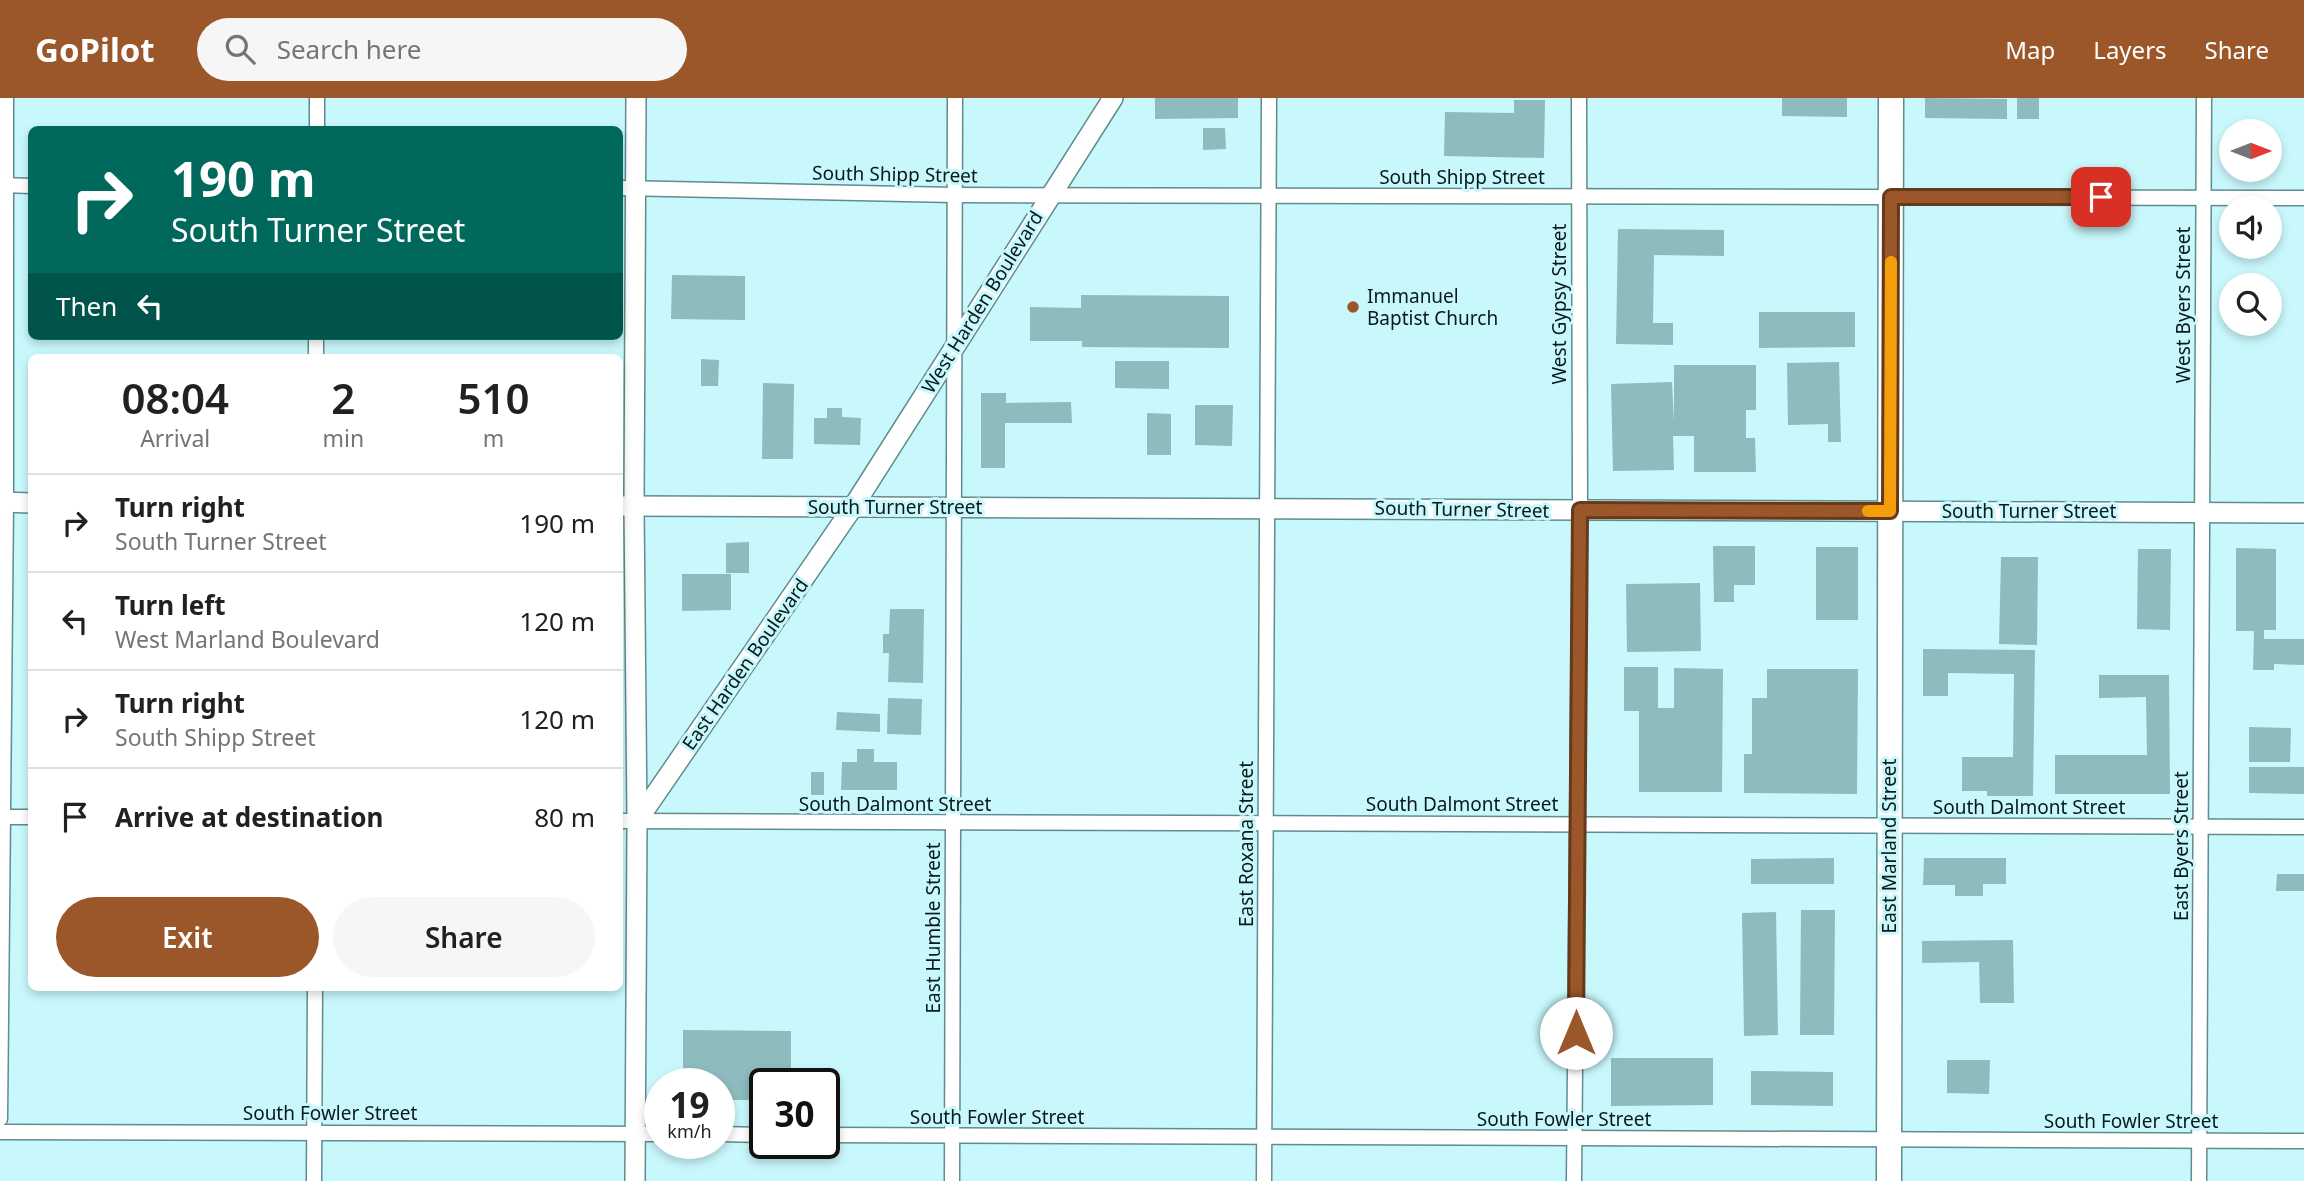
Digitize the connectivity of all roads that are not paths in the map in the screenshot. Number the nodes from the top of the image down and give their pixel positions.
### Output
1 (6, 98) edge
2 (317, 98) edge
3 (636, 98) edge
4 (955, 98) edge
5 (1113, 98) edge
6 (1269, 98) edge
7 (1579, 98) edge
8 (1891, 98) edge
9 (2204, 98) edge
10 (317, 126) edge
11 (4, 186) edge
12 (28, 186) edge
13 (627, 188) edge
14 (954, 195) junction
15 (1050, 195) junction
16 (1269, 196) junction
17 (1578, 197) junction
18 (1891, 197) junction
19 (2203, 198) junction
20 (2304, 198) edge
21 (954, 348) junction
22 (3, 502) edge
23 (28, 503) edge
24 (627, 506) edge
25 (853, 507) junction
26 (1268, 507) junction
27 (953, 508) junction
28 (1580, 510) junction
29 (1890, 511) junction
30 (2201, 512) junction
31 (2304, 513) edge
32 (1, 817) edge
33 (28, 817) edge
34 (628, 821) edge
35 (1265, 823) junction
36 (952, 824) junction
37 (1577, 824) junction
38 (1889, 825) junction
39 (2200, 827) junction
40 (2304, 827) edge
41 (315, 991) edge
42 (0, 1119) edge
43 (0, 1132) edge
44 (314, 1132) junction
45 (635, 1133) junction
46 (644, 1133) edge
47 (840, 1135) edge
48 (952, 1136) junction
49 (1264, 1137) junction
50 (1575, 1138) junction
51 (1889, 1139) junction
52 (2199, 1140) junction
53 (2304, 1141) edge
54 (314, 1181) edge
55 (635, 1181) edge
56 (952, 1181) edge
57 (1264, 1181) edge
58 (1574, 1181) edge
59 (1889, 1181) edge
60 (2199, 1181) edge

1 - 11 street
2 - 10 street
3 - 13 street
4 - 14 street, East Humble Street
5 - 15 street, West Harden Boulevard
6 - 16 street, East Roxana Street
7 - 17 street, West Gypsy Street
8 - 18 highway, East Marland Street
9 - 19 street, West Byers Street
11 - 12 street
11 - 22 street
13 - 14 street, South Shipp Street
13 - 24 street
14 - 15 street, South Shipp Street
14 - 21 street, East Humble Street
15 - 16 street, South Shipp Street
15 - 21 street, West Harden Boulevard
16 - 17 street, South Shipp Street
16 - 26 street, East Roxana Street
17 - 18 street, South Shipp Street
17 - 28 street, West Gypsy Street
18 - 19 street, South Shipp Street
18 - 29 highway, East Marland Street
19 - 20 street, South Shipp Street
19 - 30 street, West Byers Street
21 - 25 street, West Harden Boulevard
21 - 27 street, East Humble Street
22 - 23 street
22 - 32 street
24 - 25 street, South Turner Street
24 - 34 street
25 - 27 street, South Turner Street
25 - 34 street, East Harden Boulevard
26 - 27 street, South Turner Street
26 - 28 street, South Turner Street
26 - 35 street, East Roxana Street
27 - 36 street, East Humble Street
28 - 29 street, South Turner Street
28 - 37 street, West Gypsy Street
29 - 30 street, South Turner Street
29 - 38 highway, East Marland Street
30 - 31 street, South Turner Street
30 - 39 street, East Byers Street
32 - 33 street
32 - 42 street
34 - 36 street, South Dalmont Street
34 - 45 street
35 - 36 street, South Dalmont Street
35 - 37 street, South Dalmont Street
35 - 49 street, East Roxana Street
36 - 48 street, East Humble Street
37 - 38 street, South Dalmont Street
37 - 50 street, West Gypsy Street
38 - 39 street, South Dalmont Street
38 - 51 highway, East Marland Street
39 - 40 street, South Dalmont Street
39 - 52 street, East Byers Street
41 - 44 street
43 - 44 street, South Fowler Street
44 - 45 street, South Fowler Street
44 - 54 street
45 - 46 street, South Fowler Street
45 - 55 street
47 - 48 street, South Fowler Street
48 - 49 street, South Fowler Street
48 - 56 street, East Humble Street
49 - 50 street, South Fowler Street
49 - 57 street, East Roxana Street
50 - 51 street, South Fowler Street
50 - 58 street, West Gypsy Street
51 - 52 street, South Fowler Street
51 - 59 highway, East Marland Street
52 - 53 street, South Fowler Street
52 - 60 street, East Byers Street

